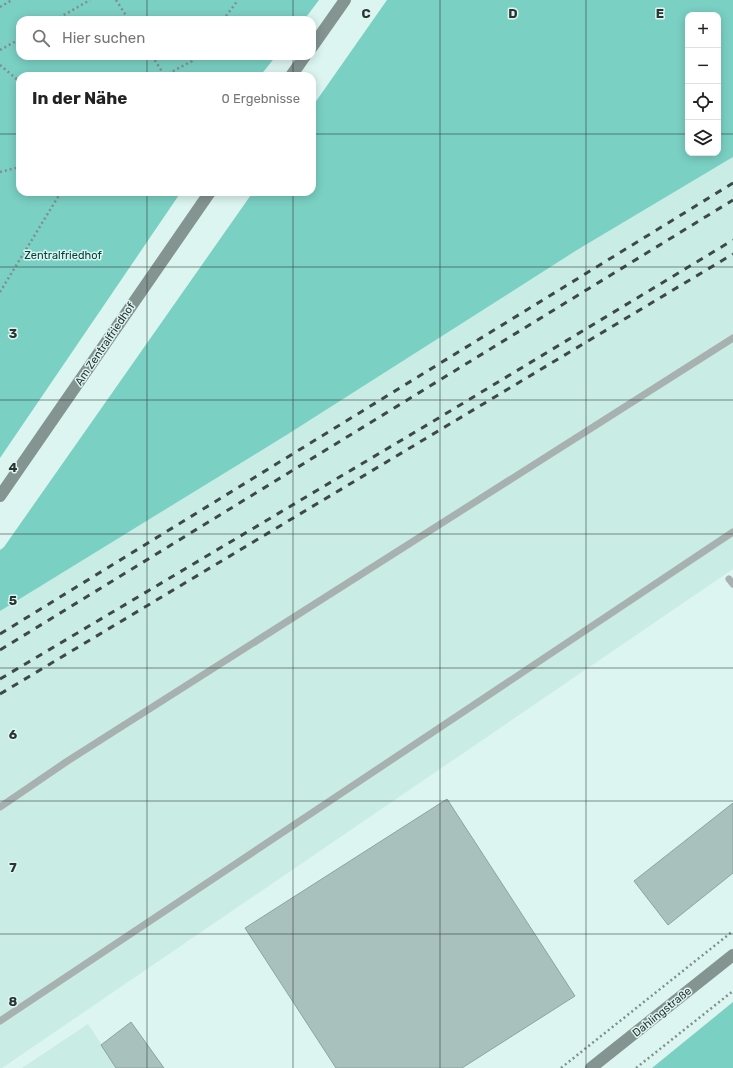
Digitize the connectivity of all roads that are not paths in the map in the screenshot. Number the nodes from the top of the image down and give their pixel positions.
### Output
1 (345, 0) edge
2 (316, 40) edge
3 (302, 60) edge
4 (294, 72) edge
5 (207, 196) edge
6 (733, 338) edge
7 (0, 496) edge
8 (733, 532) edge
9 (0, 807) edge
10 (733, 955) edge
11 (0, 1021) edge
12 (591, 1068) edge

1 - 2 street
3 - 4 street
5 - 7 street, Am Zentralfriedhof
6 - 9 lane
8 - 11 lane
10 - 12 street, Dahlingstraße

